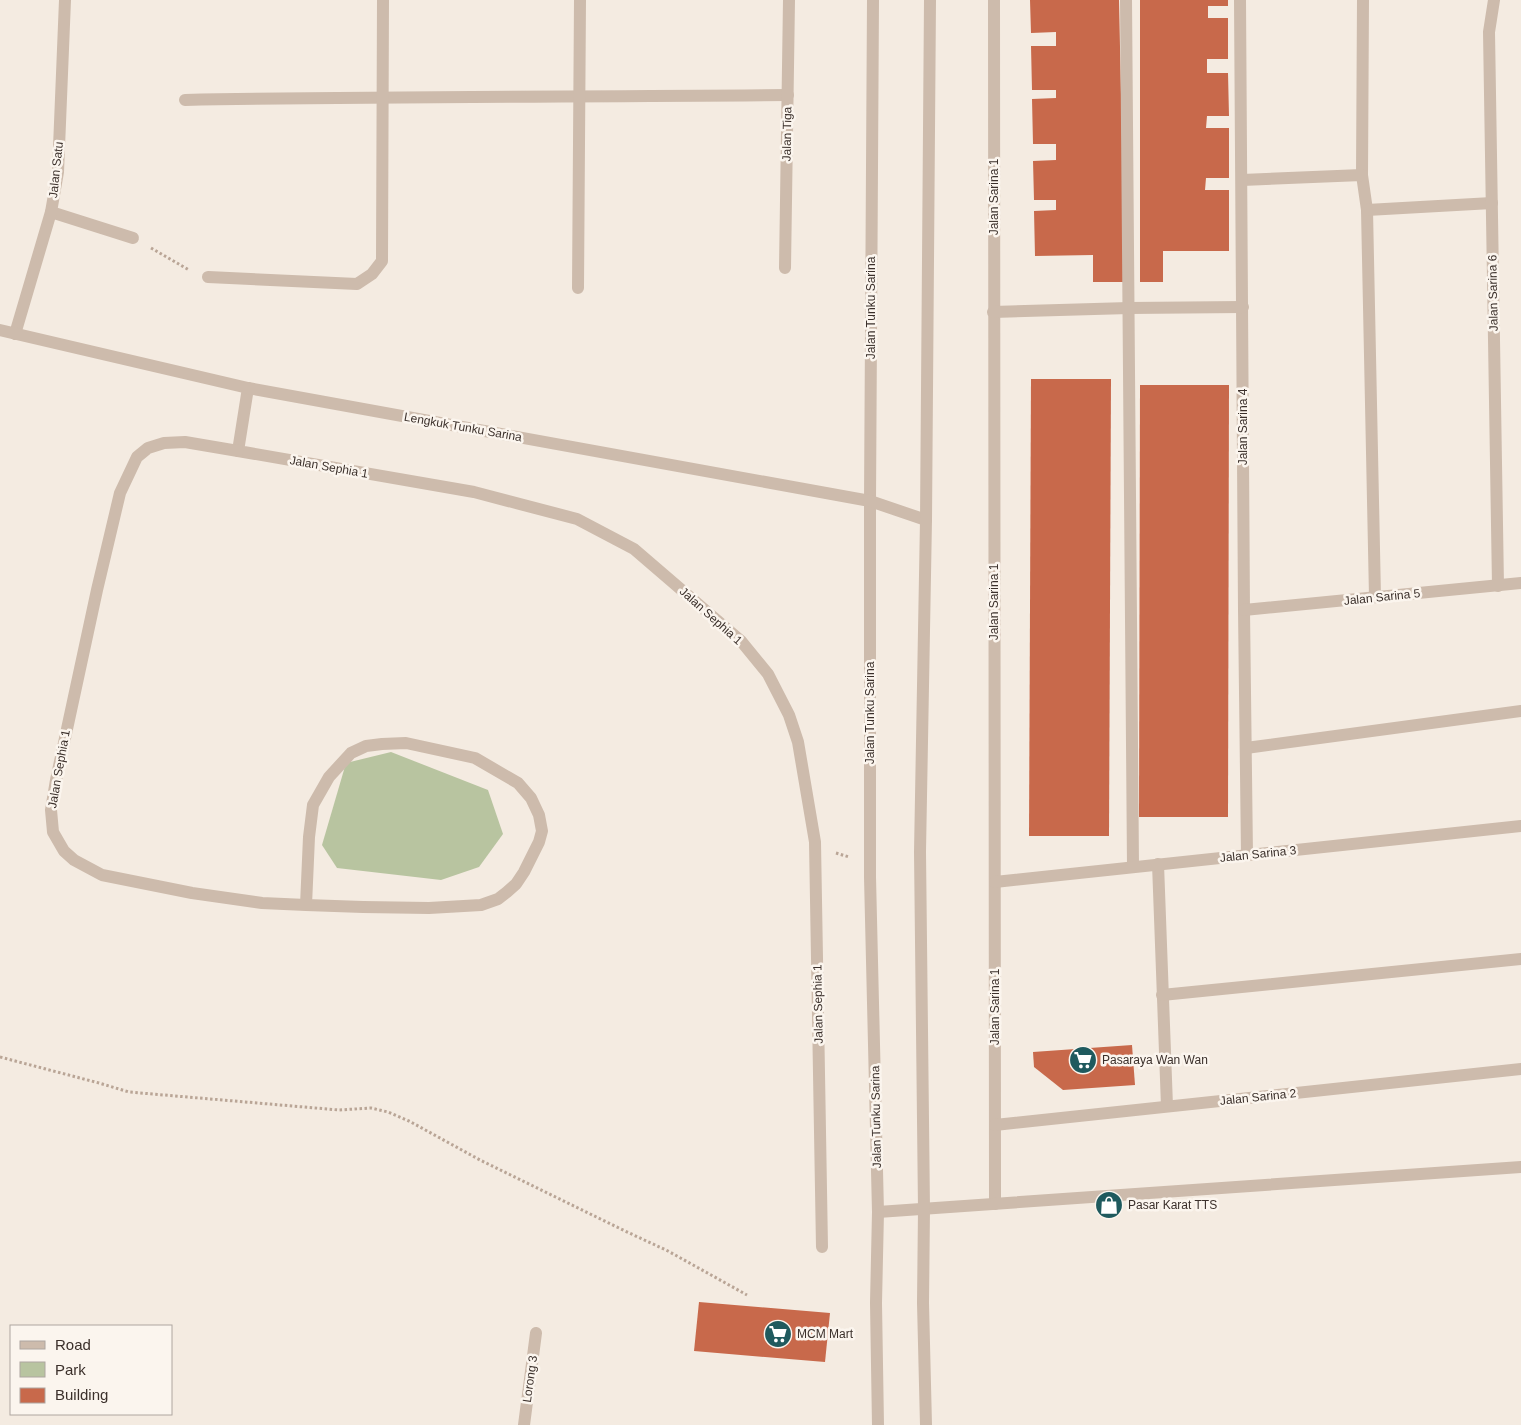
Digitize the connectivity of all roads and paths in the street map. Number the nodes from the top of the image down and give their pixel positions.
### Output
1 (65, 0) edge
2 (383, 0) edge
3 (580, 0) edge
4 (790, 0) edge
5 (873, 0) edge
6 (930, 0) edge
7 (994, 0) edge
8 (1126, 0) edge
9 (1240, 0) edge
10 (1363, 0) edge
11 (1494, 0) edge
12 (788, 95) junction
13 (382, 96) junction
14 (579, 97) junction
15 (185, 100) dead end
16 (1362, 175) junction
17 (1242, 180) junction
18 (1492, 203) junction
19 (1367, 210) junction
20 (51, 212) junction
21 (133, 238) joint
22 (786, 268) dead end
23 (208, 277) joint
24 (578, 288) dead end
25 (1129, 308) junction
26 (1243, 308) junction
27 (993, 312) junction
28 (0, 330) edge
29 (15, 334) junction
30 (248, 388) junction
31 (238, 451) junction
32 (870, 501) junction
33 (926, 520) junction
34 (1521, 583) edge
35 (1498, 586) junction
36 (1375, 597) junction
37 (1244, 610) junction
38 (1521, 711) edge
39 (1246, 748) junction
40 (1521, 826) edge
41 (816, 842) junction
42 (1247, 855) junction
43 (1158, 864) junction
44 (1132, 867) junction
45 (870, 877) junction
46 (995, 882) junction
47 (306, 905) junction
48 (1521, 959) edge
49 (1162, 995) junction
50 (0, 1057) edge
51 (1521, 1069) edge
52 (1167, 1106) junction
53 (995, 1124) junction
54 (1521, 1167) edge
55 (995, 1204) junction
56 (924, 1209) junction
57 (878, 1212) junction
58 (822, 1247) dead end
59 (747, 1296) dead end
60 (536, 1332) dead end
61 (524, 1425) edge
62 (878, 1425) edge
63 (926, 1425) edge

1 - 20 street, Jalan Satu
2 - 13 street
3 - 14 street
4 - 12 street, Jalan Tiga
5 - 32 street, Jalan Tunku Sarina
6 - 33 street
7 - 27 street, Jalan Sarina 1
8 - 25 street
9 - 17 street, Jalan Sarina 4
10 - 16 street
11 - 18 street, Jalan Sarina 6
12 - 14 street
12 - 22 street, Jalan Tiga
13 - 14 street
13 - 15 street
13 - 23 street
14 - 24 street
16 - 17 street
16 - 19 street
17 - 26 street, Jalan Sarina 4
18 - 19 street
18 - 35 street, Jalan Sarina 6
19 - 36 street
20 - 21 street
20 - 29 street, Jalan Satu
21 - 23 path
25 - 26 street
25 - 27 street
25 - 44 street
26 - 37 street, Jalan Sarina 4
27 - 46 street, Jalan Sarina 1
28 - 29 street, Lengkuk Tunku Sarina
29 - 30 street, Lengkuk Tunku Sarina
30 - 31 street
30 - 32 street, Lengkuk Tunku Sarina
31 - 41 street, Jalan Sephia 1
31 - 47 street, Jalan Sephia 1
32 - 33 street, Lengkuk Tunku Sarina
32 - 45 street, Jalan Tunku Sarina
33 - 56 street
34 - 35 street, Jalan Sarina 5
35 - 36 street, Jalan Sarina 5
36 - 37 street, Jalan Sarina 5
37 - 39 street, Jalan Sarina 4
38 - 39 street
39 - 42 street, Jalan Sarina 4
40 - 42 street, Jalan Sarina 3
41 - 45 path
41 - 58 street, Jalan Sephia 1
42 - 43 street, Jalan Sarina 3
43 - 44 street, Jalan Sarina 3
43 - 49 street
44 - 46 street, Jalan Sarina 3
45 - 57 street, Jalan Tunku Sarina
46 - 53 street, Jalan Sarina 1
47 - 47 street, Jalan Sephia 1
48 - 49 street
49 - 52 street
50 - 59 path
51 - 52 street, Jalan Sarina 2
52 - 53 street, Jalan Sarina 2
53 - 55 street, Jalan Sarina 1
54 - 55 street
55 - 56 street
56 - 57 street
56 - 63 street
57 - 62 street, Jalan Tunku Sarina
60 - 61 street, Lorong 3

